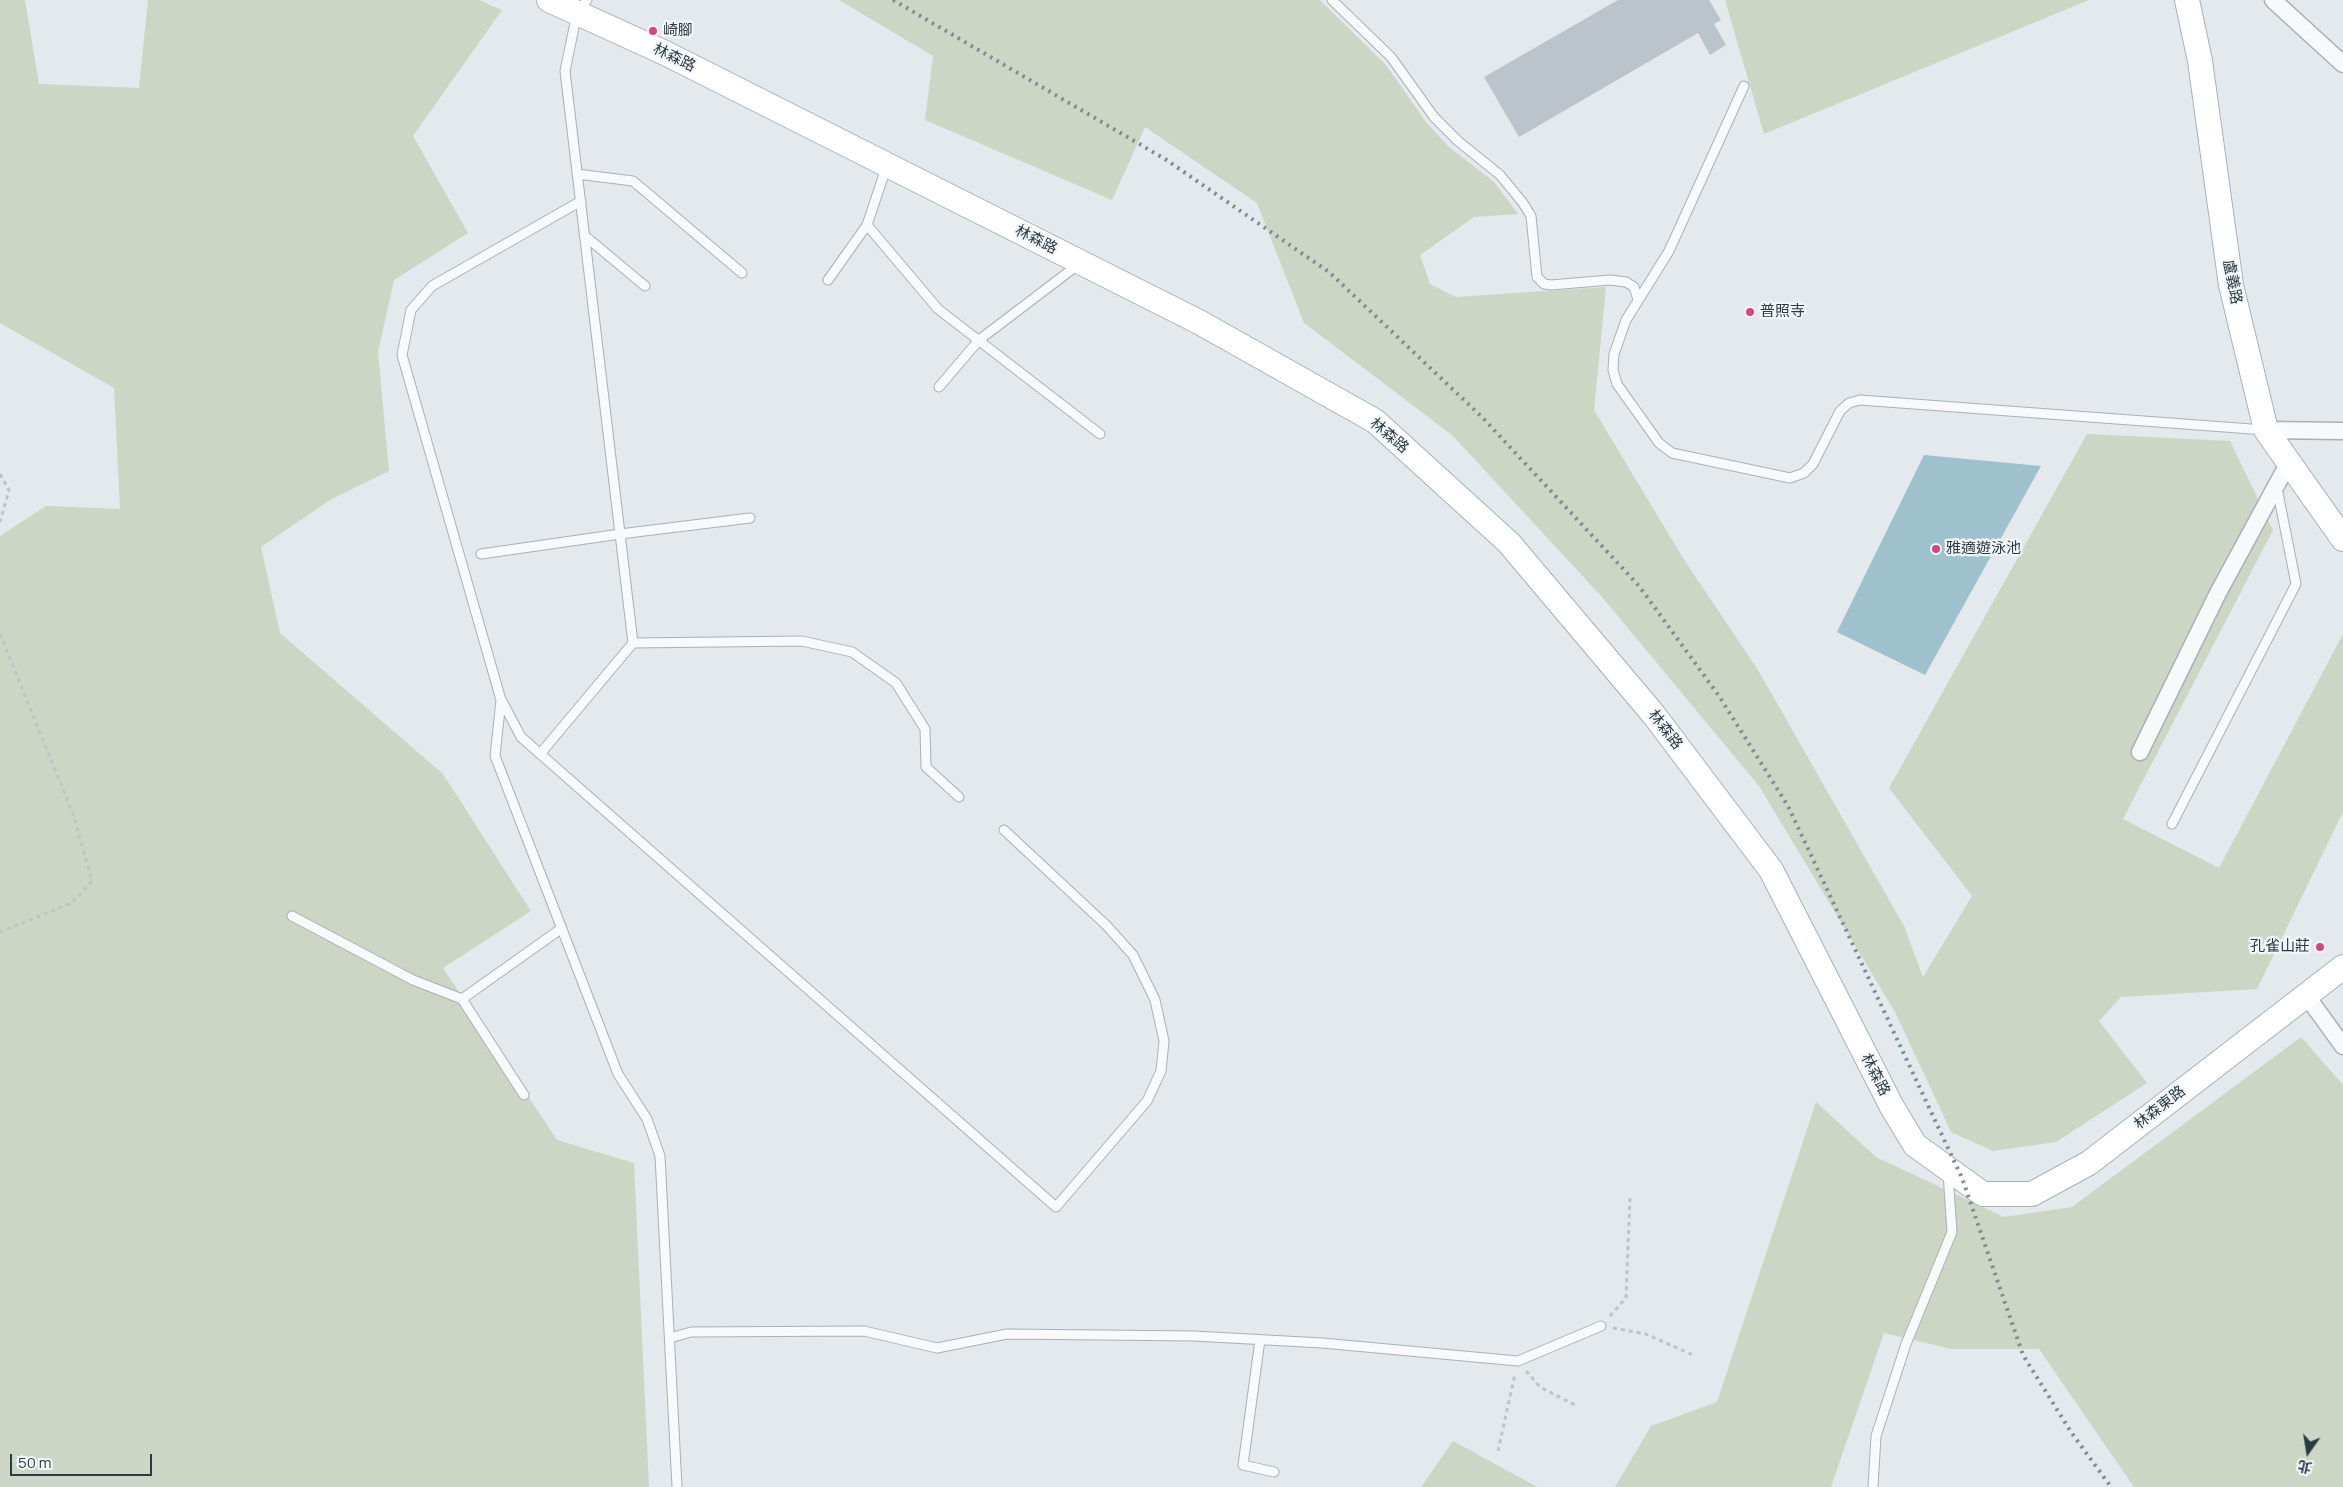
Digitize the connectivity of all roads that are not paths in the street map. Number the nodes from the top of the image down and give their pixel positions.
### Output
1 (549, 0) edge
2 (1332, 0) edge
3 (2187, 0) edge
4 (2273, 0) edge
5 (582, 6) edge
6 (2343, 64) edge
7 (1744, 86) dead end
8 (887, 165) junction
9 (577, 174) junction
10 (581, 201) junction
11 (867, 225) junction
12 (585, 236) junction
13 (1081, 262) junction
14 (742, 274) dead end
15 (828, 280) dead end
16 (645, 286) dead end
17 (1638, 300) junction
18 (980, 340) junction
19 (939, 387) dead end
20 (2266, 430) junction
21 (2343, 431) edge
22 (1100, 434) dead end
23 (2289, 462) junction
24 (2276, 485) junction
25 (750, 518) dead end
26 (620, 534) junction
27 (2343, 539) edge
28 (481, 554) dead end
29 (633, 643) junction
30 (501, 700) junction
31 (2140, 752) dead end
32 (540, 754) junction
33 (960, 797) dead end
34 (2172, 824) dead end
35 (1004, 830) dead end
36 (292, 916) dead end
37 (562, 928) junction
38 (2343, 967) edge
39 (2306, 995) junction
40 (462, 1000) junction
41 (2343, 1046) edge
42 (524, 1095) dead end
43 (1955, 1173) junction
44 (1601, 1326) road end
45 (670, 1338) junction
46 (1260, 1340) junction
47 (1274, 1472) dead end
48 (677, 1487) edge
49 (1873, 1487) edge

1 - 5 main road, 林森路
2 - 17 lane
3 - 20 main road, 盧義路
4 - 6 street
5 - 8 main road, 林森路
5 - 9 lane
7 - 17 lane
8 - 11 lane
8 - 13 main road, 林森路
9 - 10 lane
9 - 14 lane
10 - 12 lane
10 - 30 lane
11 - 15 lane
11 - 18 lane
12 - 16 lane
12 - 26 lane
13 - 18 lane
13 - 43 main road, 林森路
17 - 20 lane
18 - 19 lane
18 - 22 lane
20 - 21 street
20 - 23 main road, 盧義路
23 - 24 street
23 - 27 main road, 盧義路
24 - 31 street
24 - 34 lane
25 - 26 lane
26 - 28 lane
26 - 29 lane
29 - 32 lane
29 - 33 lane
30 - 32 lane
30 - 37 lane
32 - 35 lane
36 - 40 lane
37 - 40 lane
37 - 45 lane
38 - 39 main road, 林森東路
39 - 41 street
39 - 43 main road, 林森東路
40 - 42 lane
43 - 49 lane
44 - 46 lane
45 - 46 lane
45 - 48 lane
46 - 47 lane

